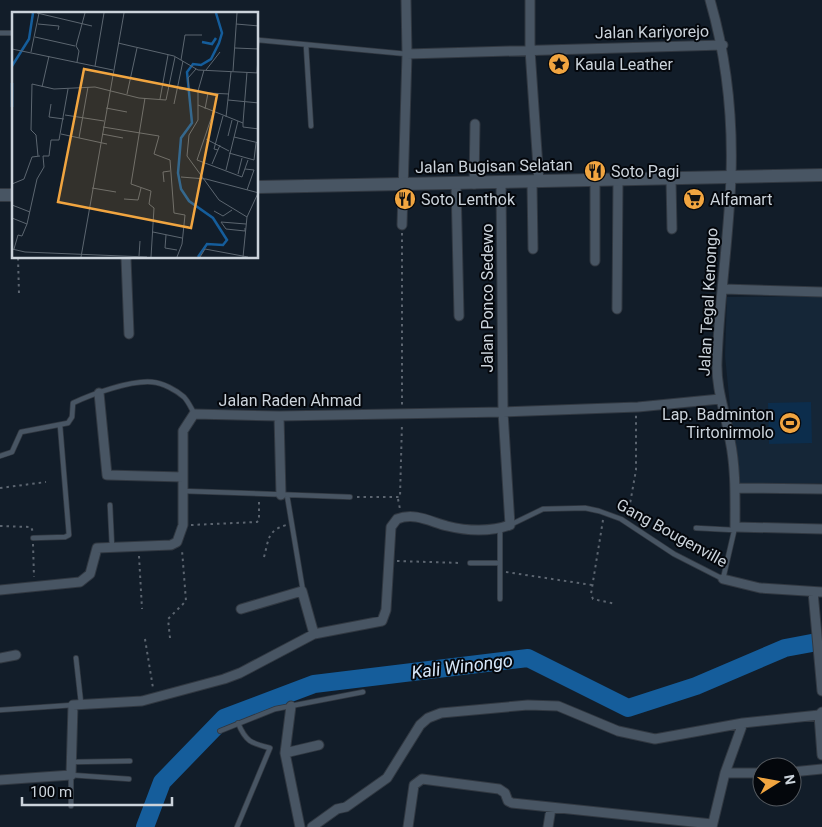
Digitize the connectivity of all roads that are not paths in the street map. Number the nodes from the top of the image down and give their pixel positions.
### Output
1 (406, 0) edge
2 (530, 0) edge
3 (710, 0) edge
4 (259, 40) edge
5 (306, 45) junction
6 (722, 45) junction
7 (530, 50) junction
8 (407, 54) junction
9 (475, 124) dead end
10 (311, 126) dead end
11 (822, 175) edge
12 (731, 177) junction
13 (671, 179) junction
14 (595, 180) junction
15 (618, 180) junction
16 (535, 182) junction
17 (402, 183) junction
18 (501, 183) junction
19 (456, 184) junction
20 (474, 184) junction
21 (259, 187) edge
22 (402, 225) road end
23 (672, 229) dead end
24 (533, 249) dead end
25 (126, 259) edge
26 (596, 261) dead end
27 (723, 289) junction
28 (822, 292) edge
29 (617, 309) dead end
30 (459, 316) dead end
31 (129, 334) dead end
32 (99, 393) junction
33 (720, 399) junction
34 (503, 412) junction
35 (194, 414) junction
36 (279, 416) junction
37 (60, 425) junction
38 (0, 456) edge
39 (183, 477) junction
40 (736, 488) junction
41 (822, 489) edge
42 (183, 491) junction
43 (284, 495) junction
44 (350, 497) road end
45 (110, 505) dead end
46 (510, 520) junction
47 (696, 528) dead end
48 (500, 529) junction
49 (735, 529) junction
50 (822, 529) edge
51 (33, 538) road end
52 (112, 547) junction
53 (470, 563) road end
54 (500, 563) junction
55 (723, 578) junction
56 (0, 590) edge
57 (303, 591) junction
58 (818, 592) edge
59 (500, 599) dead end
60 (241, 609) dead end
61 (314, 634) junction
62 (819, 648) edge
63 (16, 655) dead end
64 (0, 658) edge
65 (76, 658) dead end
66 (822, 691) edge
67 (363, 692) dead end
68 (77, 704) junction
69 (291, 706) junction
70 (0, 710) edge
71 (821, 713) edge
72 (238, 723) junction
73 (743, 723) junction
74 (220, 731) dead end
75 (319, 745) dead end
76 (285, 752) junction
77 (822, 755) edge
78 (130, 761) dead end
79 (71, 762) junction
80 (822, 769) edge
81 (802, 771) edge
82 (725, 773) junction
83 (752, 773) edge
84 (71, 775) junction
85 (129, 779) dead end
86 (0, 780) edge
87 (70, 806) dead end
88 (551, 808) junction
89 (712, 825) edge
90 (237, 827) edge
91 (300, 827) edge
92 (312, 827) edge
93 (408, 827) edge
94 (548, 827) edge

1 - 8 street
2 - 7 street
3 - 6 street
4 - 5 lane
5 - 8 lane
5 - 10 lane
6 - 7 street, Jalan Kariyorejo
6 - 12 street, Jalan Kariyorejo
7 - 8 street, Jalan Kariyorejo
7 - 16 street
8 - 17 street
9 - 20 street
11 - 12 street, Jalan Bugisan Selatan
12 - 13 street, Jalan Bugisan Selatan
12 - 27 street, Jalan Tegal Kenongo
13 - 15 street, Jalan Bugisan Selatan
13 - 23 street
14 - 15 street, Jalan Bugisan Selatan
14 - 16 street, Jalan Bugisan Selatan
14 - 26 street
15 - 29 street
16 - 18 street, Jalan Bugisan Selatan
16 - 24 street
17 - 19 street, Jalan Bugisan Selatan
17 - 21 street, Jalan Bugisan Selatan
17 - 22 street
18 - 20 street, Jalan Bugisan Selatan
18 - 34 street, Jalan Ponco Sedewo
19 - 20 street, Jalan Bugisan Selatan
19 - 30 street
25 - 31 street
27 - 28 street
27 - 33 street, Jalan Tegal Kenongo
32 - 35 lane
32 - 37 lane
32 - 39 street
33 - 34 street, Jalan Raden Ahmad
33 - 40 street, Jalan Tegal Kenongo
34 - 36 street, Jalan Raden Ahmad
34 - 46 street, Jalan Ponco Sedewo
35 - 36 street, Jalan Raden Ahmad
35 - 39 street
36 - 43 street
37 - 38 lane
37 - 51 lane
39 - 42 street
40 - 41 street
40 - 49 street, Jalan Tegal Kenongo
42 - 43 lane
42 - 52 street
43 - 44 lane
43 - 57 lane
45 - 52 lane
46 - 48 street
46 - 55 lane, Gang Bougenville
47 - 49 lane
48 - 54 lane
48 - 61 street
49 - 50 street
49 - 55 lane
52 - 56 street
53 - 54 lane
54 - 59 lane
55 - 58 street, Gang Bougenville
57 - 60 street
57 - 61 street
58 - 62 street
61 - 68 street
62 - 66 street
63 - 64 street
65 - 68 lane
67 - 69 lane
68 - 70 lane
68 - 79 street
69 - 72 lane
69 - 76 street
71 - 73 street
71 - 77 street
72 - 74 lane
72 - 90 lane
73 - 82 street
73 - 92 street
75 - 76 street
76 - 91 street
78 - 79 lane
79 - 84 street
80 - 81 street
82 - 83 street
82 - 89 street
84 - 85 lane
84 - 86 street
84 - 87 lane
88 - 89 street
88 - 93 street
88 - 94 street

